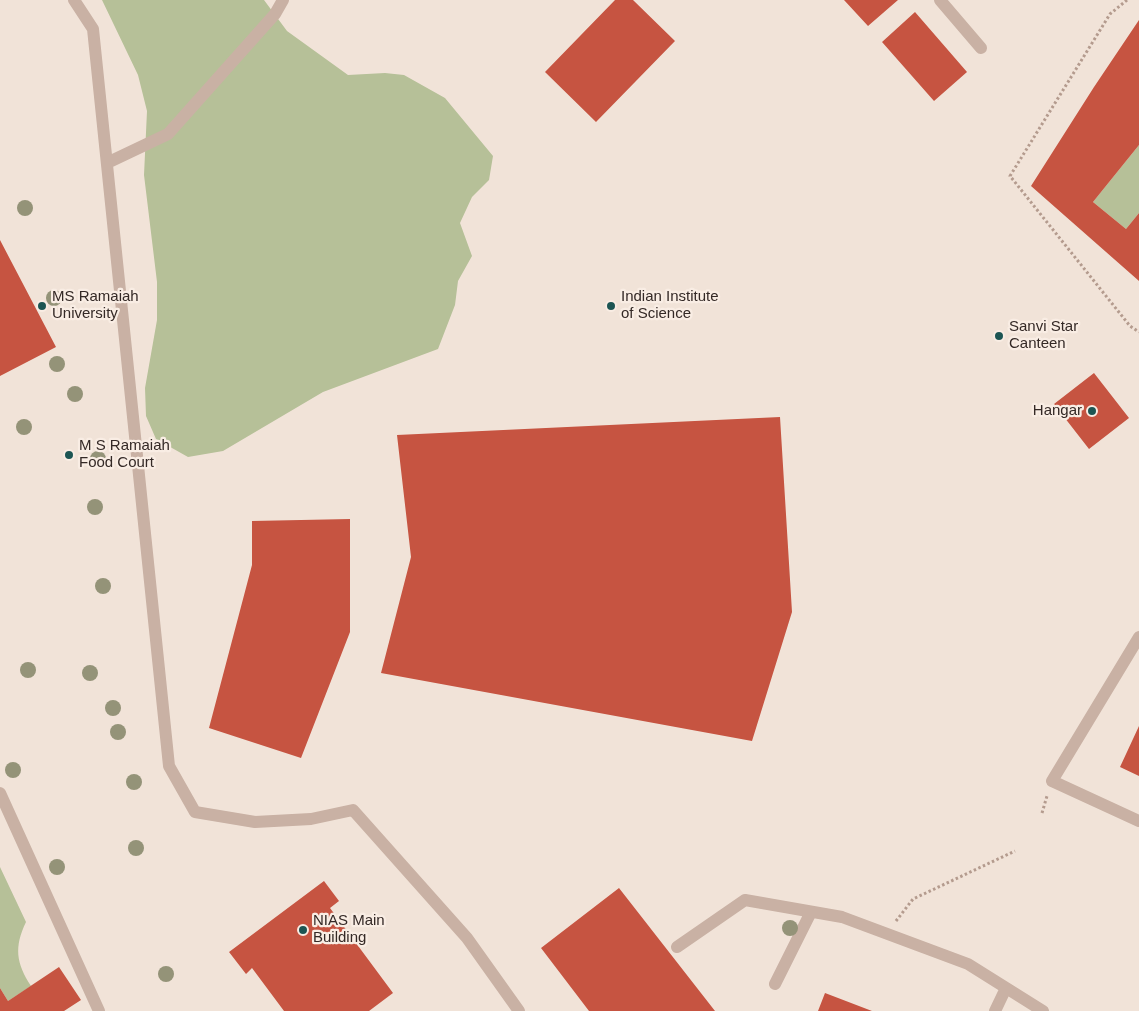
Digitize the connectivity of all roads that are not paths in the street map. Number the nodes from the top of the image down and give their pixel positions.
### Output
1 (74, 0) edge
2 (283, 0) edge
3 (940, 0) edge
4 (981, 48) dead end
5 (107, 163) junction
6 (1139, 637) edge
7 (0, 793) edge
8 (1139, 821) edge
9 (811, 912) junction
10 (677, 947) dead end
11 (775, 984) dead end
12 (1006, 988) junction
13 (99, 1011) edge
14 (519, 1011) edge
15 (995, 1011) edge
16 (1043, 1011) edge

1 - 5 lane
2 - 5 lane
3 - 4 lane
5 - 14 lane
6 - 8 lane
7 - 13 lane
9 - 10 lane
9 - 11 lane
9 - 12 lane
12 - 15 lane
12 - 16 lane

